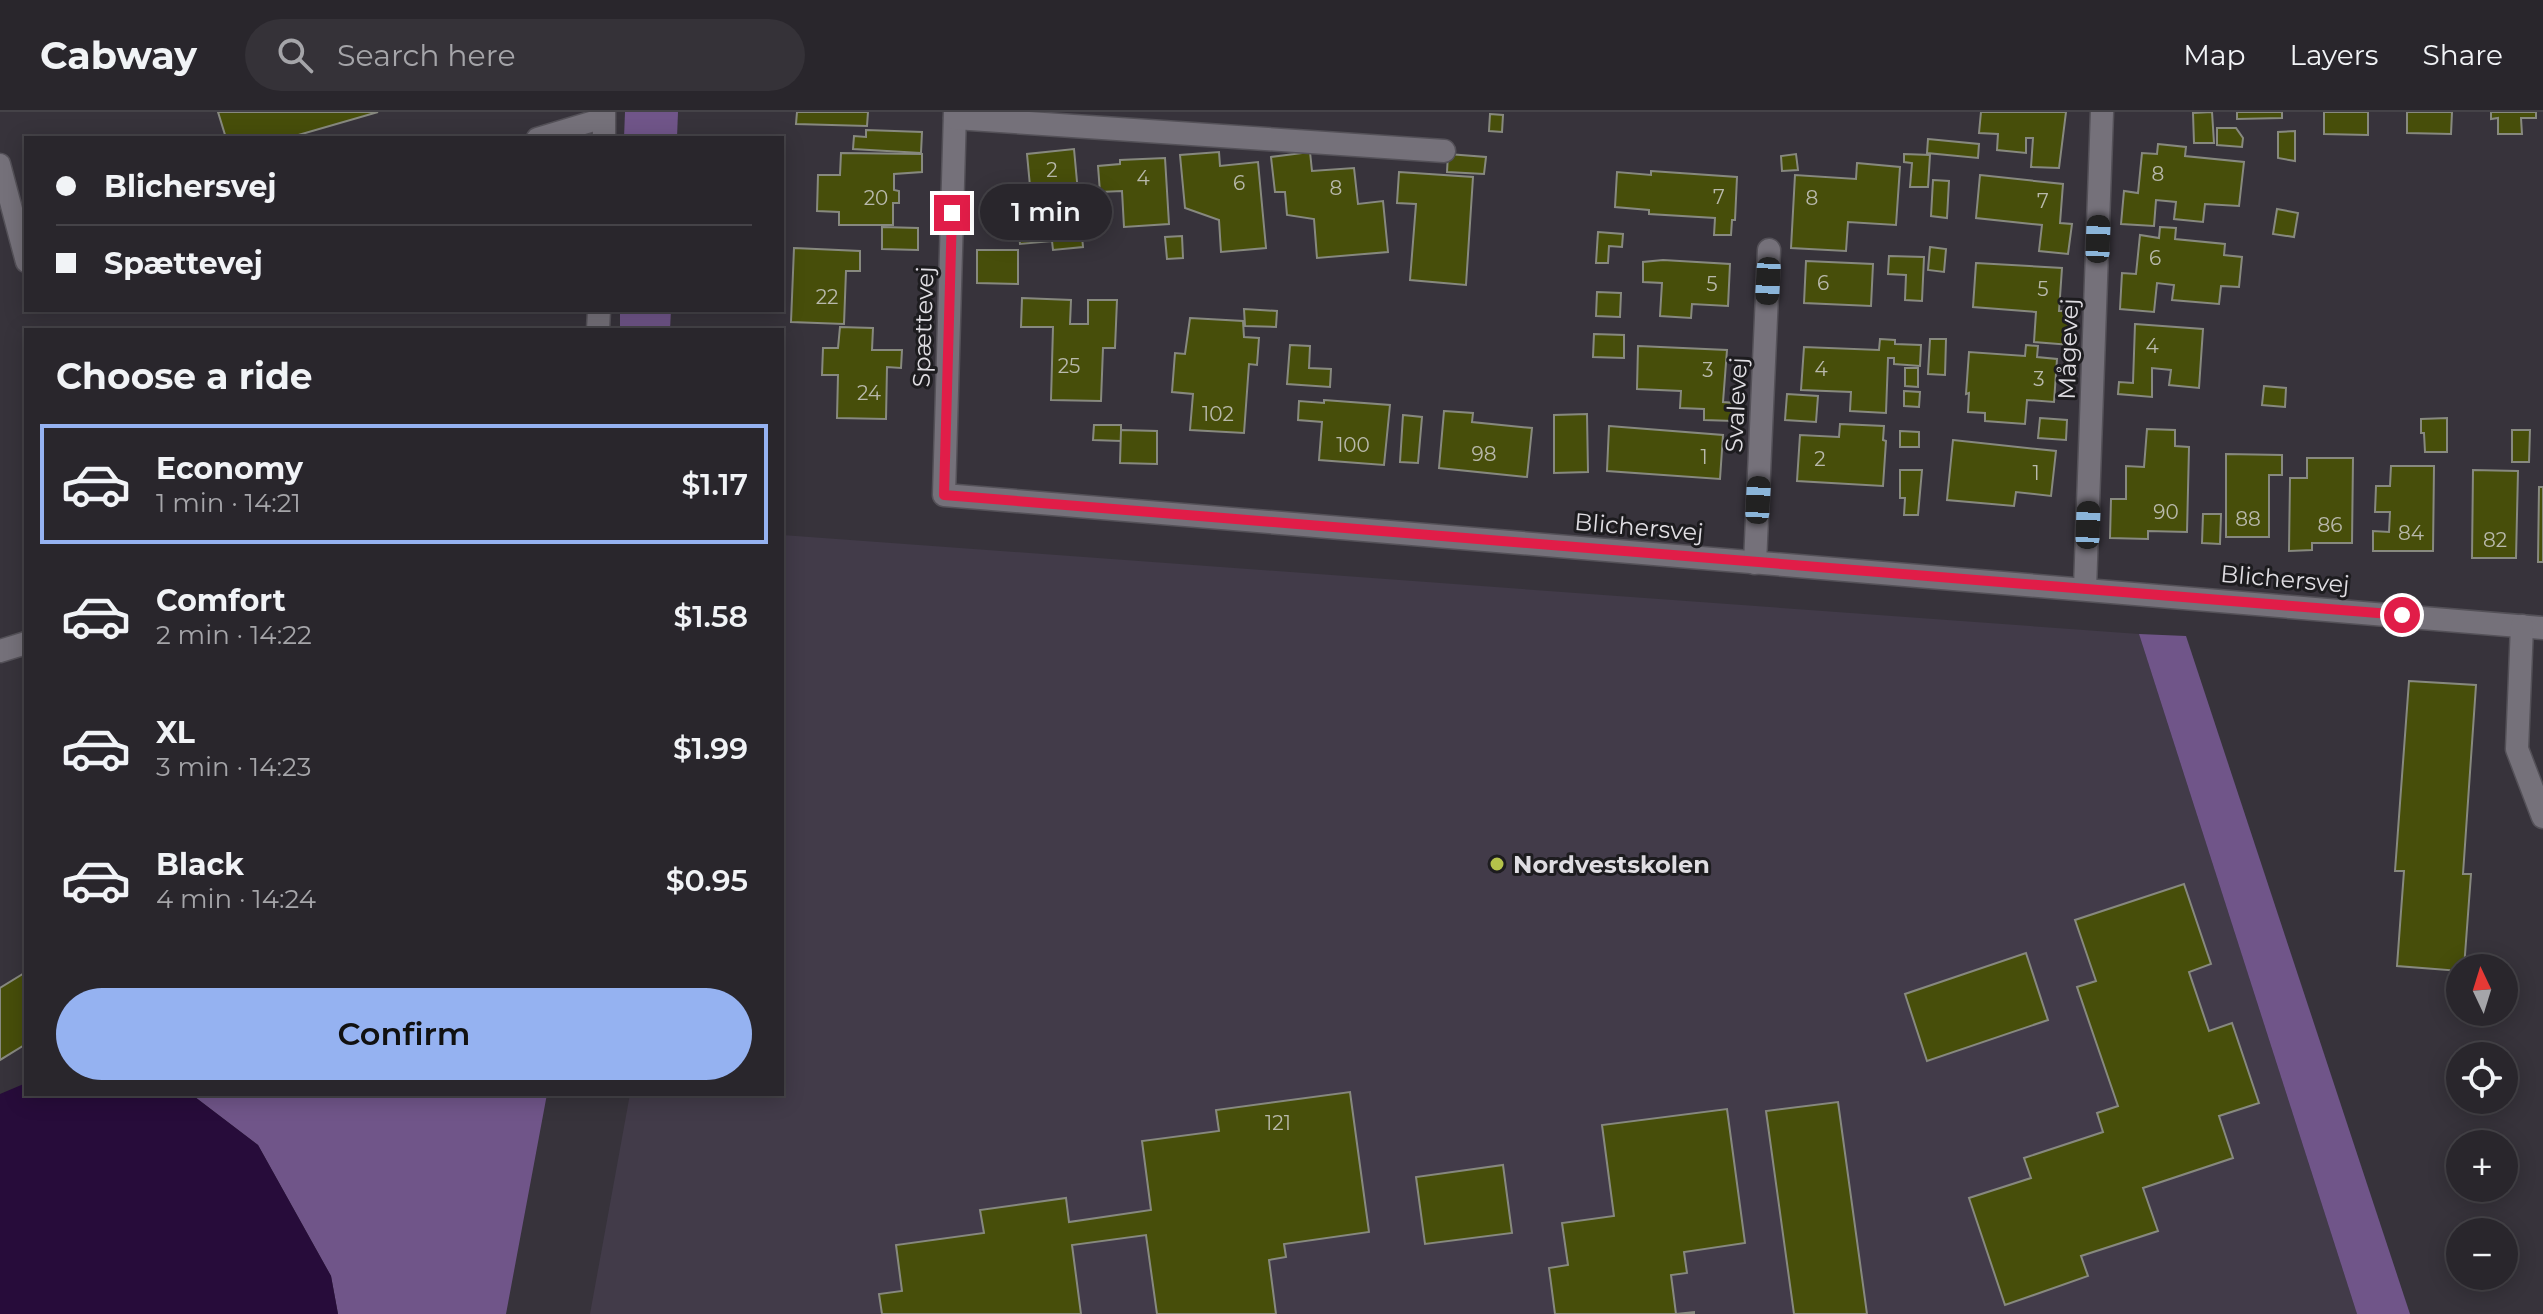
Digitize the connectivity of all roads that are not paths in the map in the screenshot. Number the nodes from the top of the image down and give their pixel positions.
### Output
1 (2102, 112) edge
2 (955, 115) edge
3 (604, 123) edge
4 (546, 136) edge
5 (1444, 151) dead end
6 (0, 164) edge
7 (1769, 250) dead end
8 (24, 254) edge
9 (944, 495) joint
10 (1755, 563) junction
11 (2085, 588) junction
12 (2532, 627) edge
13 (24, 644) edge
14 (0, 651) edge
15 (2543, 817) edge

1 - 11 street, Mågevej
2 - 5 street
2 - 9 street, Spættevej
3 - 4 lane
6 - 8 lane
7 - 10 street, Svalevej
9 - 10 street, Blichersvej
10 - 11 street, Blichersvej
11 - 12 street, Blichersvej
12 - 15 street, Blichersvej
13 - 14 street

